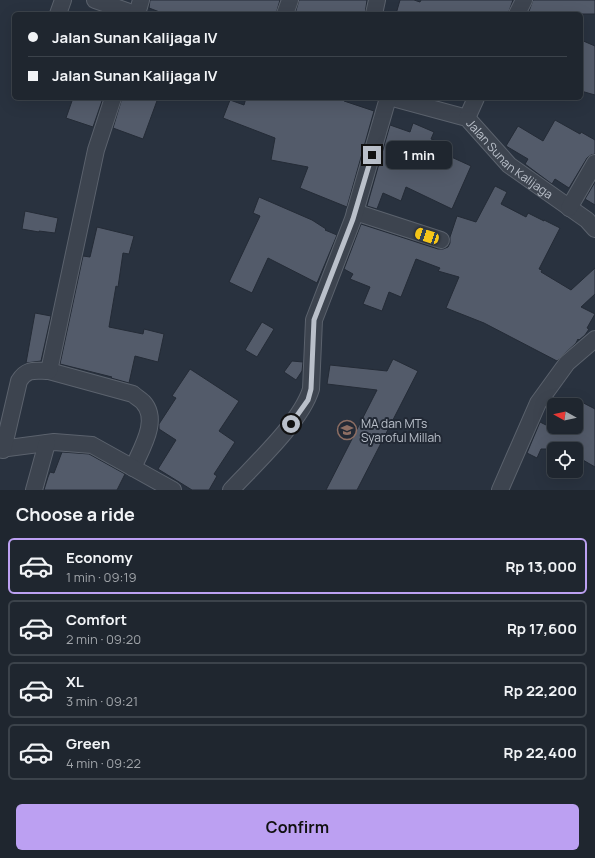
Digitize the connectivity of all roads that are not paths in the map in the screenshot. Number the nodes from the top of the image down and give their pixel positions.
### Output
1 (63, 0) edge
2 (95, 0) edge
3 (141, 0) edge
4 (290, 0) edge
5 (377, 0) edge
6 (524, 0) edge
7 (59, 12) edge
8 (130, 12) edge
9 (137, 12) edge
10 (286, 12) edge
11 (374, 12) edge
12 (518, 12) edge
13 (112, 100) edge
14 (387, 100) edge
15 (400, 100) edge
16 (475, 100) edge
17 (467, 118) junction
18 (595, 163) edge
19 (569, 208) junction
20 (355, 212) junction
21 (595, 229) edge
22 (441, 240) dead end
23 (595, 339) edge
24 (49, 371) junction
25 (47, 443) junction
26 (1, 449) edge
27 (133, 468) junction
28 (34, 490) edge
29 (173, 490) edge
30 (231, 490) edge
31 (500, 490) edge

1 - 7 street
2 - 8 street
3 - 9 street
4 - 10 street
5 - 11 street
6 - 12 street
13 - 24 street
14 - 20 street
15 - 17 street, Jalan Sunan Kalijaga
16 - 17 street
17 - 19 street, Jalan Sunan Kalijaga
18 - 19 street
19 - 21 street, Jalan Sunan Kalijaga
20 - 22 street
20 - 30 street
23 - 31 street
24 - 26 street
24 - 27 street
25 - 26 street
25 - 27 street
25 - 28 street
27 - 29 street

